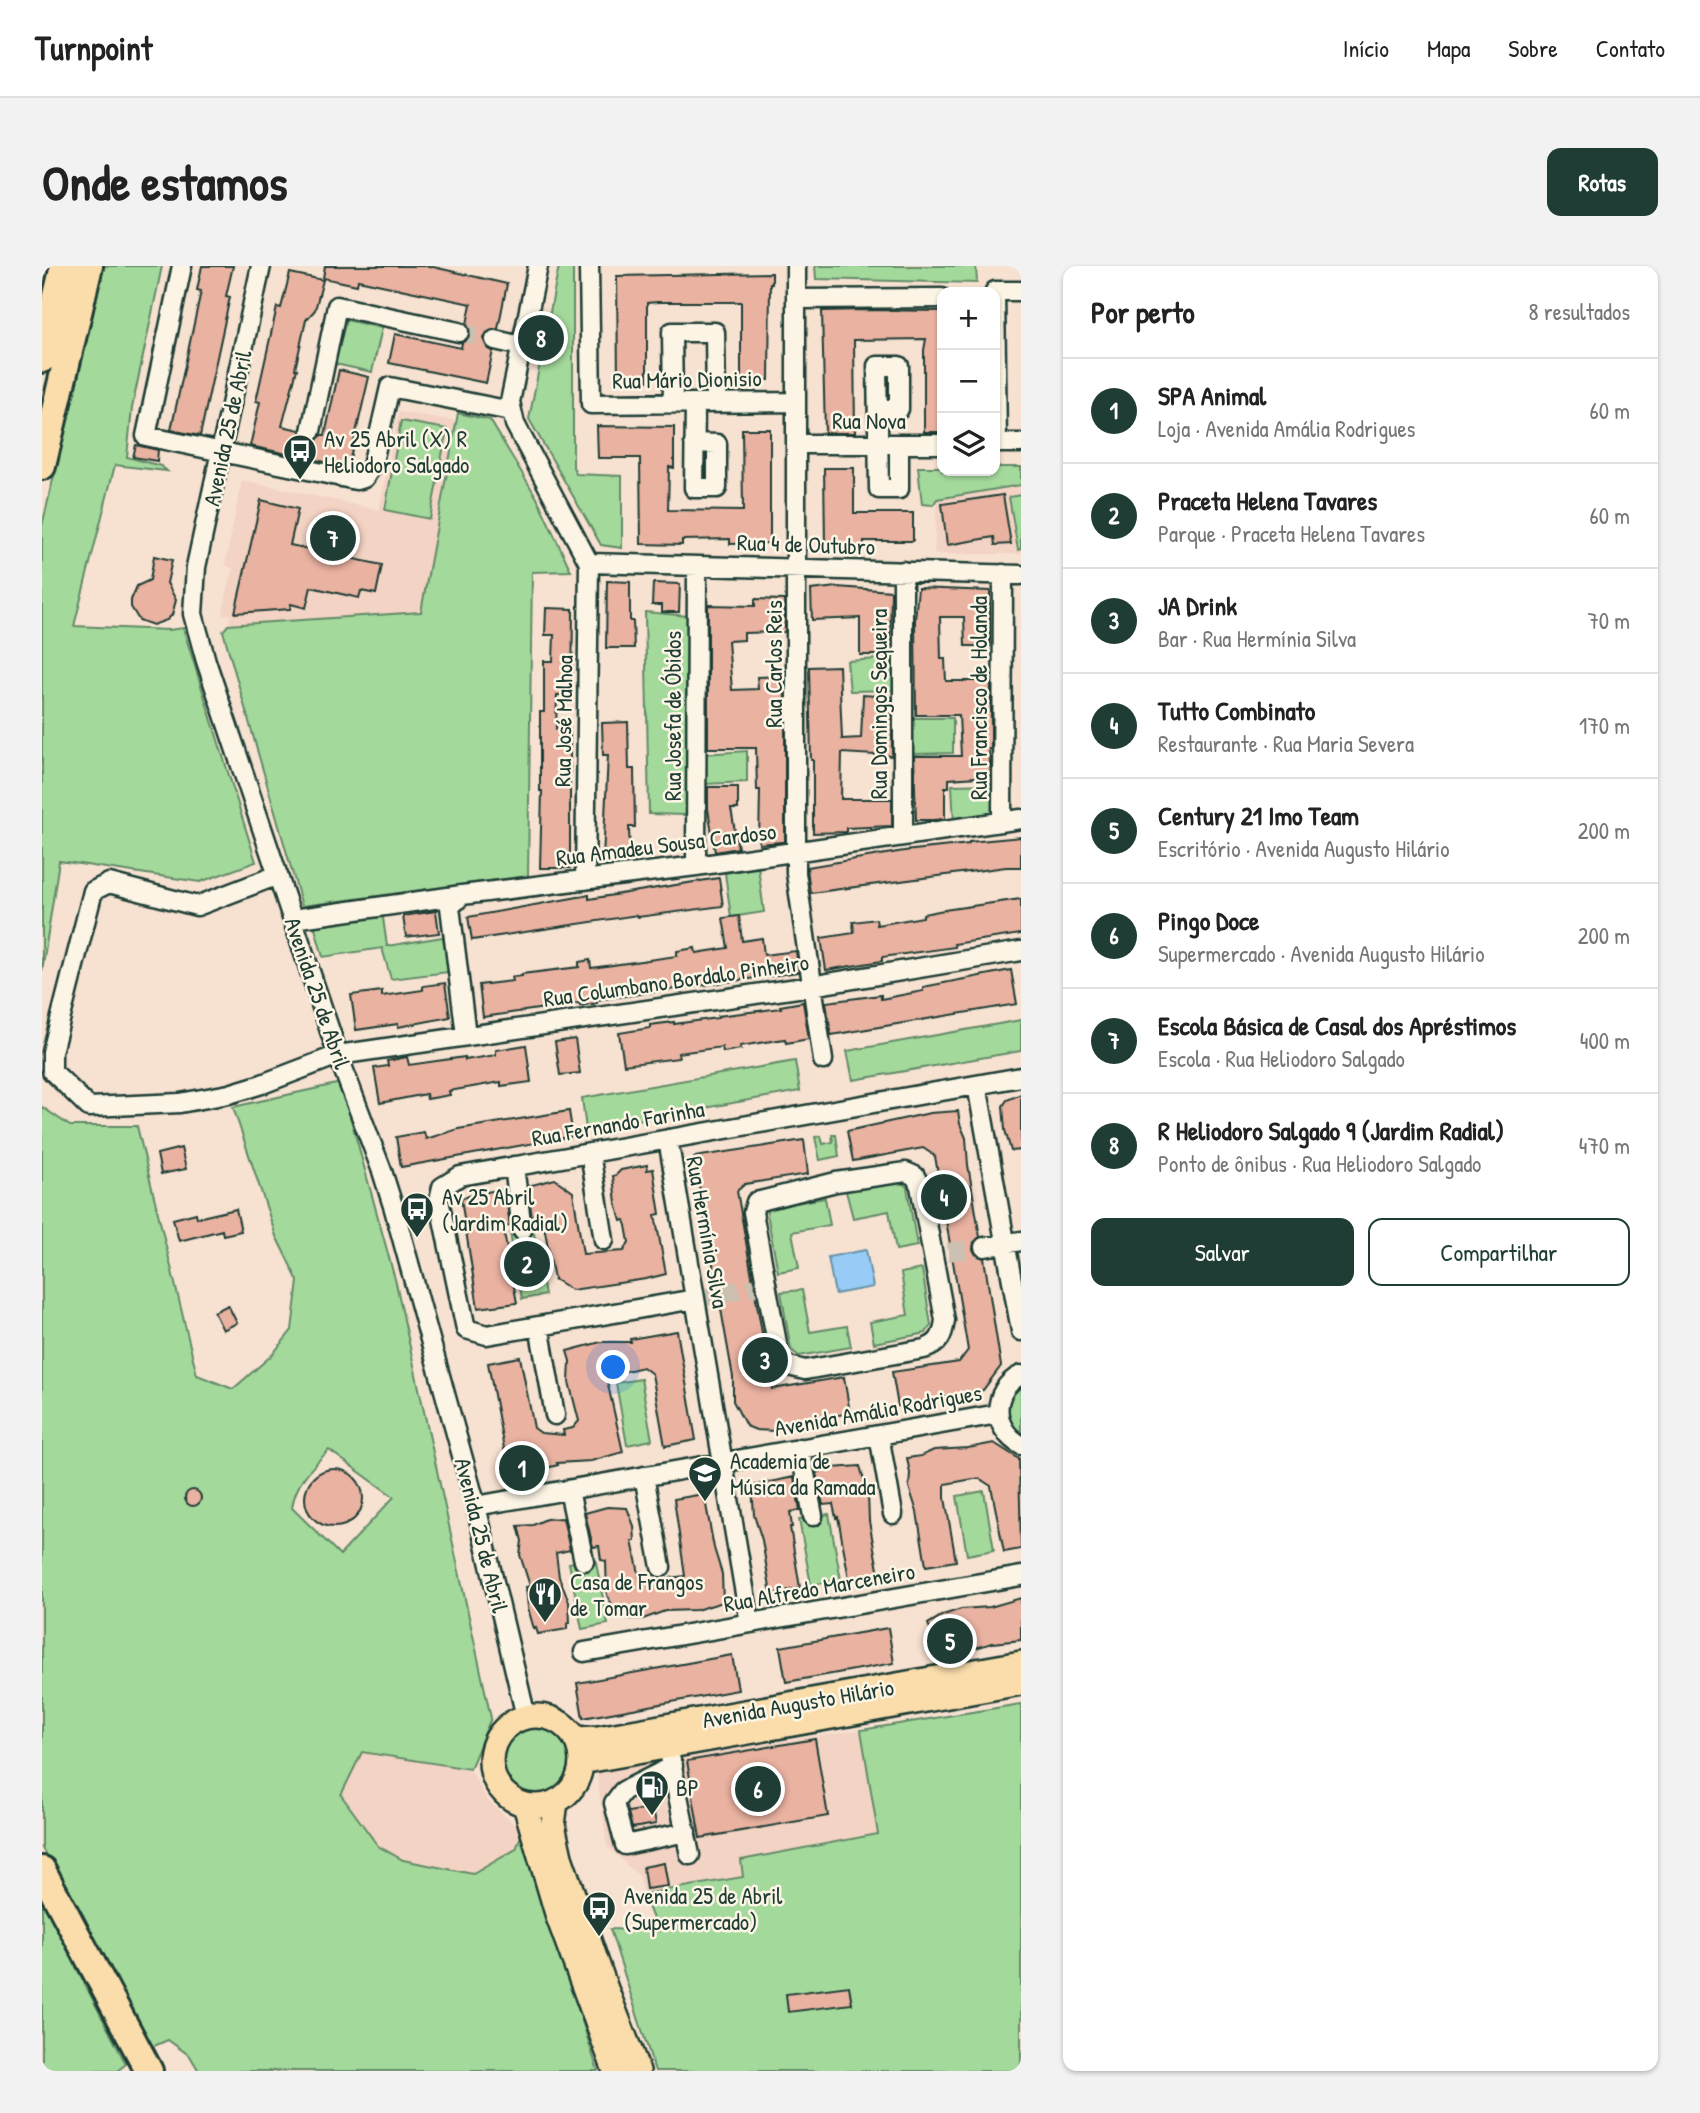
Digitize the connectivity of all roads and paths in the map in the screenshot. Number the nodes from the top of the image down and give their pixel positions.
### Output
1 (64, 266) edge
2 (89, 266) edge
3 (182, 266) edge
4 (261, 266) edge
5 (538, 266) edge
6 (589, 266) edge
7 (796, 266) edge
8 (1021, 291) edge
9 (937, 298) edge
10 (796, 299) junction
11 (459, 332) tunnel mouth
12 (495, 340) tunnel mouth
13 (521, 345) junction
14 (42, 359) edge
15 (796, 402) junction
16 (673, 403) junction
17 (695, 403) junction
18 (716, 403) junction
19 (878, 409) dead end
20 (511, 411) junction
21 (996, 413) edge
22 (311, 431) tunnel mouth
23 (695, 443) dead end
24 (1000, 443) edge
25 (1021, 443) edge
26 (797, 444) junction
27 (937, 444) edge
28 (878, 445) junction
29 (899, 445) junction
30 (222, 453) junction
31 (42, 466) edge
32 (589, 563) junction
33 (698, 566) junction
34 (797, 568) junction
35 (903, 571) junction
36 (1012, 575) edge
37 (1021, 819) edge
38 (1003, 822) junction
39 (902, 836) junction
40 (797, 852) junction
41 (696, 866) junction
42 (278, 875) junction
43 (585, 880) junction
44 (462, 895) junction
45 (293, 919) junction
46 (1021, 951) edge
47 (811, 986) junction
48 (466, 1035) junction
49 (338, 1055) junction
50 (823, 1060) dead end
51 (1021, 1077) edge
52 (977, 1085) junction
53 (668, 1139) junction
54 (590, 1153) junction
55 (514, 1167) junction
56 (522, 1230) dead end
57 (604, 1240) dead end
58 (1013, 1242) edge
59 (984, 1247) tunnel mouth
60 (940, 1253) joint
61 (695, 1299) junction
62 (539, 1326) junction
63 (1021, 1331) edge
64 (1021, 1375) edge
65 (998, 1414) junction
66 (555, 1415) dead end
67 (879, 1435) junction
68 (1021, 1445) edge
69 (800, 1448) junction
70 (722, 1462) junction
71 (644, 1476) junction
72 (569, 1490) junction
73 (476, 1506) junction
74 (893, 1514) dead end
75 (813, 1516) dead end
76 (584, 1561) dead end
77 (661, 1567) dead end
78 (1021, 1576) edge
79 (750, 1623) junction
80 (584, 1652) dead end
81 (1021, 1663) edge
82 (1021, 1684) edge
83 (526, 1717) junction
84 (575, 1739) junction
85 (581, 1762) junction
86 (672, 1763) junction
87 (556, 1801) junction
88 (526, 1805) junction
89 (686, 1832) junction
90 (690, 1855) dead end
91 (42, 1870) edge
92 (149, 2071) edge
93 (615, 2071) edge
94 (638, 2071) edge

1 - 14 highway
2 - 31 highway
3 - 30 street
4 - 30 street, Avenida 25 de Abril
5 - 13 street
6 - 16 street, Rua Mário Dionisio
7 - 10 street, Rua Carlos Reis
8 - 21 street
9 - 10 street
10 - 15 street, Rua Carlos Reis
11 - 22 street
12 - 13 street
13 - 20 street
15 - 18 street, Rua Mário Dionisio
15 - 26 street, Rua Carlos Reis
16 - 17 street, Rua Mário Dionisio
16 - 18 street
17 - 18 street, Rua Mário Dionisio
17 - 23 street
19 - 28 street
20 - 30 street
20 - 32 street
24 - 25 street
26 - 28 street, Rua Nova
26 - 34 street, Rua Carlos Reis
27 - 29 street, Rua Nova
28 - 29 street, Rua Nova
28 - 29 street
30 - 42 street, Avenida 25 de Abril
32 - 33 street, Rua 4 de Outubro
32 - 43 street, Rua José Malhoa
33 - 34 street, Rua 4 de Outubro
33 - 41 street, Rua Josefa de Óbidos
34 - 35 street, Rua 4 de Outubro
34 - 40 street, Rua Carlos Reis
35 - 36 street, Rua 4 de Outubro
35 - 39 street, Rua Domingos Sequeira
36 - 38 street, Rua Francisco de Holanda
37 - 38 street, Rua Amadeu Sousa Cardoso
38 - 39 street, Rua Amadeu Sousa Cardoso
39 - 40 street, Rua Amadeu Sousa Cardoso
40 - 41 street, Rua Amadeu Sousa Cardoso
40 - 47 street, Rua Carlos Reis
41 - 43 street, Rua Amadeu Sousa Cardoso
42 - 45 street, Avenida 25 de Abril
42 - 49 street, Rua Columbano Bordalo Pinheiro
43 - 44 street, Rua Amadeu Sousa Cardoso
44 - 45 street, Rua Amadeu Sousa Cardoso
44 - 48 street
45 - 49 street, Avenida 25 de Abril
46 - 47 street, Rua Columbano Bordalo Pinheiro
47 - 48 street, Rua Columbano Bordalo Pinheiro
47 - 50 street, Rua Carlos Reis
48 - 49 street, Rua Columbano Bordalo Pinheiro
49 - 73 street, Avenida 25 de Abril
51 - 52 street, Rua Fernando Farinha
52 - 53 street, Rua Fernando Farinha
52 - 58 street
53 - 54 street, Rua Fernando Farinha
53 - 61 street, Rua Hermínia Silva
54 - 55 street, Rua Fernando Farinha
54 - 57 street
55 - 56 street
55 - 62 street, Rua Fernando Farinha
58 - 59 street
58 - 63 street
60 - 60 street
61 - 62 street, Rua Fernando Farinha
61 - 70 street, Rua Hermínia Silva
62 - 66 street
64 - 65 street
65 - 67 street, Avenida Amália Rodrigues
65 - 68 street
67 - 69 street, Avenida Amália Rodrigues
67 - 74 street
69 - 70 street, Avenida Amália Rodrigues
69 - 75 street
70 - 71 street, Avenida Amália Rodrigues
70 - 79 street, Rua Hermínia Silva
71 - 72 street, Avenida Amália Rodrigues
71 - 77 street
72 - 73 street, Avenida Amália Rodrigues
72 - 76 street
73 - 83 street, Avenida 25 de Abril
78 - 79 street, Rua Alfredo Marceneiro
79 - 80 street, Rua Alfredo Marceneiro
81 - 84 main road, Avenida Augusto Hilário
82 - 86 main road, Avenida Augusto Hilário
83 - 84 main road
83 - 88 main road
84 - 85 main road
85 - 86 main road, Avenida Augusto Hilário
85 - 87 main road
86 - 89 street
86 - 89 street
87 - 88 main road
87 - 94 main road
88 - 93 main road
89 - 90 street
91 - 92 highway

